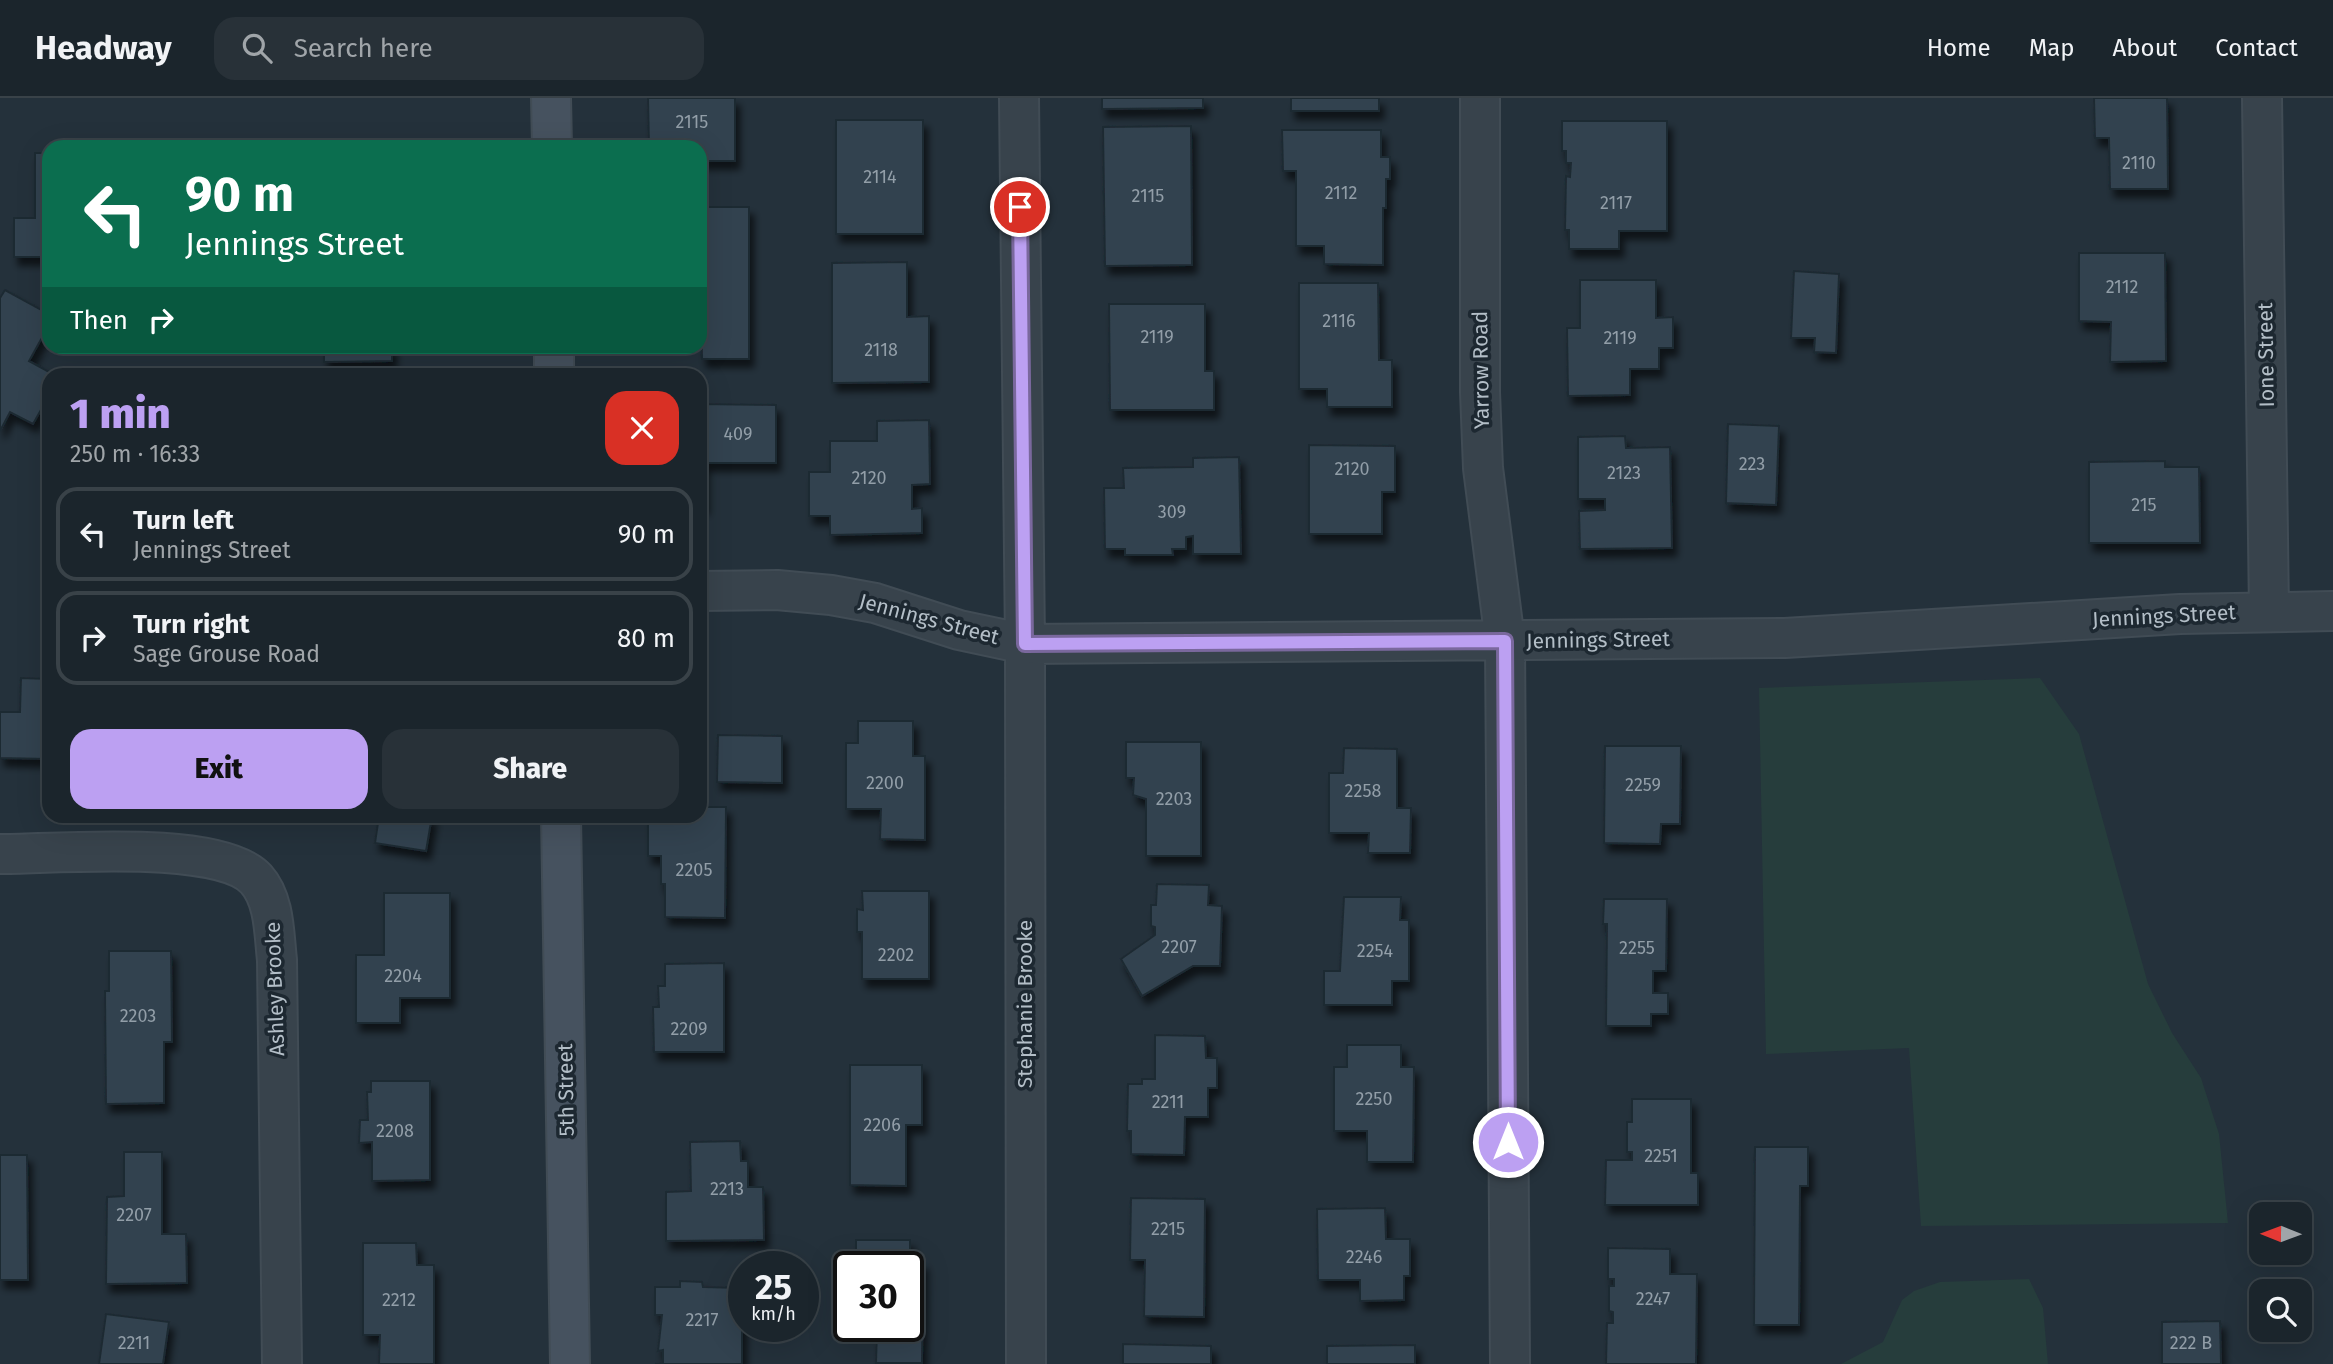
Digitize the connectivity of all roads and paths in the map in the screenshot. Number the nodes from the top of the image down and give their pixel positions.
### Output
1 (551, 98) edge
2 (1019, 98) edge
3 (1480, 98) edge
4 (2262, 98) edge
5 (552, 140) edge
6 (707, 591) edge
7 (2333, 611) edge
8 (2269, 612) junction
9 (1505, 641) junction
10 (1025, 644) junction
11 (561, 823) edge
12 (0, 855) edge
13 (282, 1364) edge
14 (570, 1364) edge
15 (1026, 1364) edge
16 (1510, 1364) edge

1 - 5 street
2 - 10 street, Stephanie Brooke
3 - 9 street, Yarrow Road
4 - 8 street, Ione Street
6 - 10 street, Jennings Street
7 - 8 street, Jennings Street
8 - 9 street, Jennings Street
9 - 10 street, Jennings Street
9 - 16 street
10 - 15 street, Stephanie Brooke
11 - 14 street, 5th Street
12 - 13 street, Ashley Brooke

